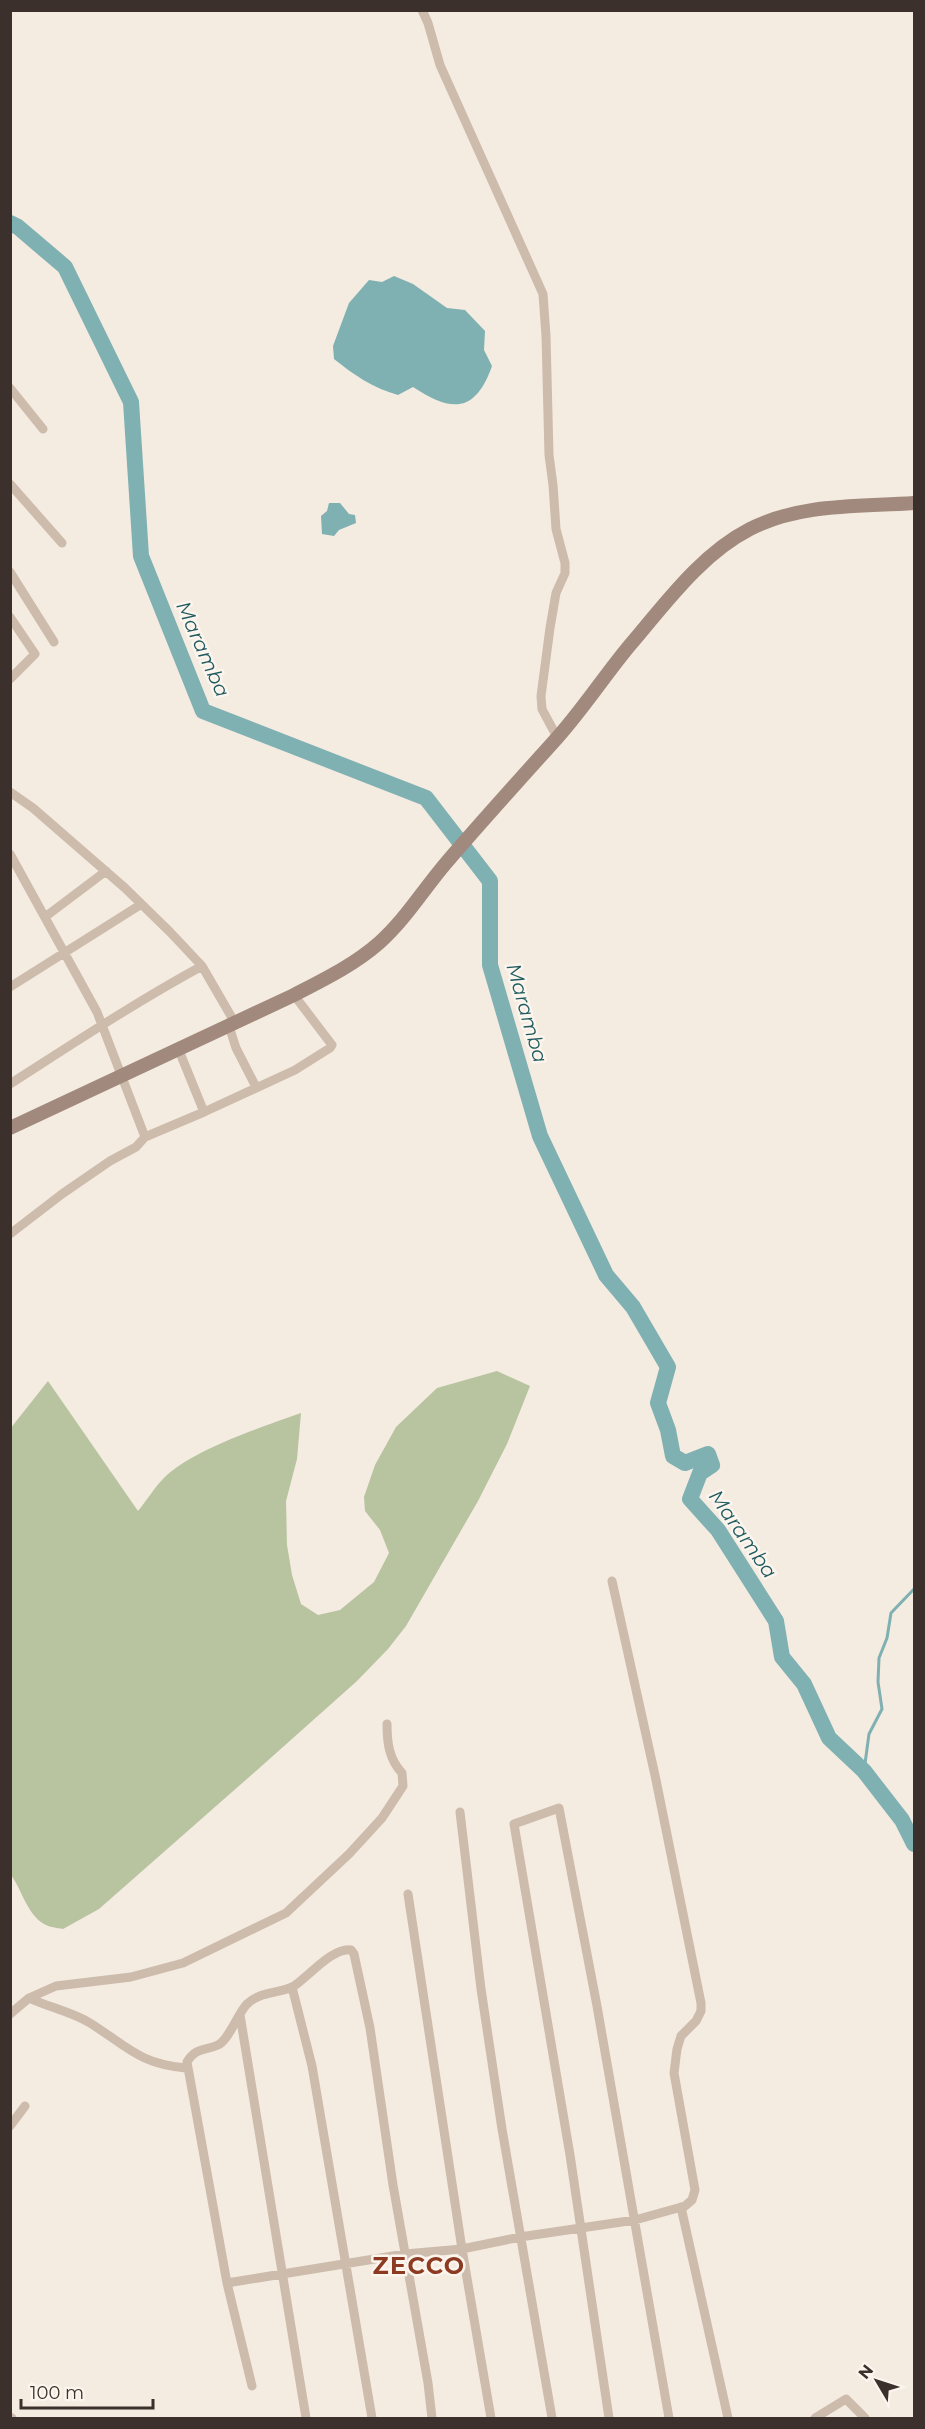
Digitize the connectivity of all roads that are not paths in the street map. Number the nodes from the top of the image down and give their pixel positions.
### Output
1 (422, 10) edge
2 (10, 388) edge
3 (43, 429) dead end
4 (10, 484) edge
5 (915, 503) edge
6 (62, 543) dead end
7 (10, 572) edge
8 (10, 617) edge
9 (54, 642) dead end
10 (10, 679) edge
11 (557, 737) junction
12 (10, 792) edge
13 (10, 854) edge
14 (106, 871) junction
15 (140, 905) junction
16 (45, 917) junction
17 (64, 952) junction
18 (202, 966) junction
19 (13, 981) edge
20 (294, 995) junction
21 (232, 1024) junction
22 (103, 1026) junction
23 (178, 1048) junction
24 (123, 1075) junction
25 (10, 1084) edge
26 (256, 1087) junction
27 (204, 1113) junction
28 (10, 1128) edge
29 (145, 1137) junction
30 (10, 1234) edge
31 (612, 1581) dead end
32 (387, 1725) dead end
33 (460, 1812) dead end
34 (408, 1894) dead end
35 (292, 1987) junction
36 (28, 1998) junction
37 (10, 2014) edge
38 (240, 2015) junction
39 (186, 2068) junction
40 (25, 2106) dead end
41 (10, 2126) edge
42 (681, 2207) junction
43 (635, 2220) junction
44 (580, 2228) junction
45 (520, 2237) junction
46 (462, 2249) junction
47 (405, 2254) junction
48 (345, 2263) junction
49 (283, 2273) junction
50 (226, 2283) junction
51 (252, 2386) dead end
52 (306, 2418) edge
53 (372, 2418) edge
54 (432, 2418) edge
55 (490, 2418) edge
56 (552, 2418) edge
57 (609, 2418) edge
58 (669, 2418) edge
59 (728, 2418) edge
60 (815, 2418) edge
61 (865, 2418) edge

1 - 11 street
2 - 3 street
4 - 6 street
5 - 11 street
7 - 9 street
8 - 10 street
11 - 20 street
12 - 14 street
13 - 16 street
14 - 15 street
14 - 16 street
15 - 17 street
15 - 18 street
16 - 17 street
17 - 19 street
17 - 22 street
18 - 21 street
18 - 22 street
20 - 21 street
20 - 26 street
21 - 23 street
21 - 26 street
22 - 24 street
22 - 25 street
23 - 24 street
23 - 27 street
24 - 28 street
24 - 29 street
26 - 27 street
27 - 29 street
29 - 30 street
31 - 42 street
32 - 36 street
33 - 45 street
34 - 46 street
35 - 38 street
35 - 47 street
35 - 48 street
36 - 37 street
36 - 39 street
38 - 39 street
38 - 49 street
39 - 50 street
40 - 41 street
42 - 43 street
42 - 59 street
43 - 44 street
43 - 44 street
43 - 58 street
44 - 45 street
44 - 57 street
45 - 46 street
45 - 56 street
46 - 47 street
46 - 55 street
47 - 48 street
47 - 54 street
48 - 49 street
48 - 53 street
49 - 50 street
49 - 52 street
50 - 51 street
60 - 61 street

